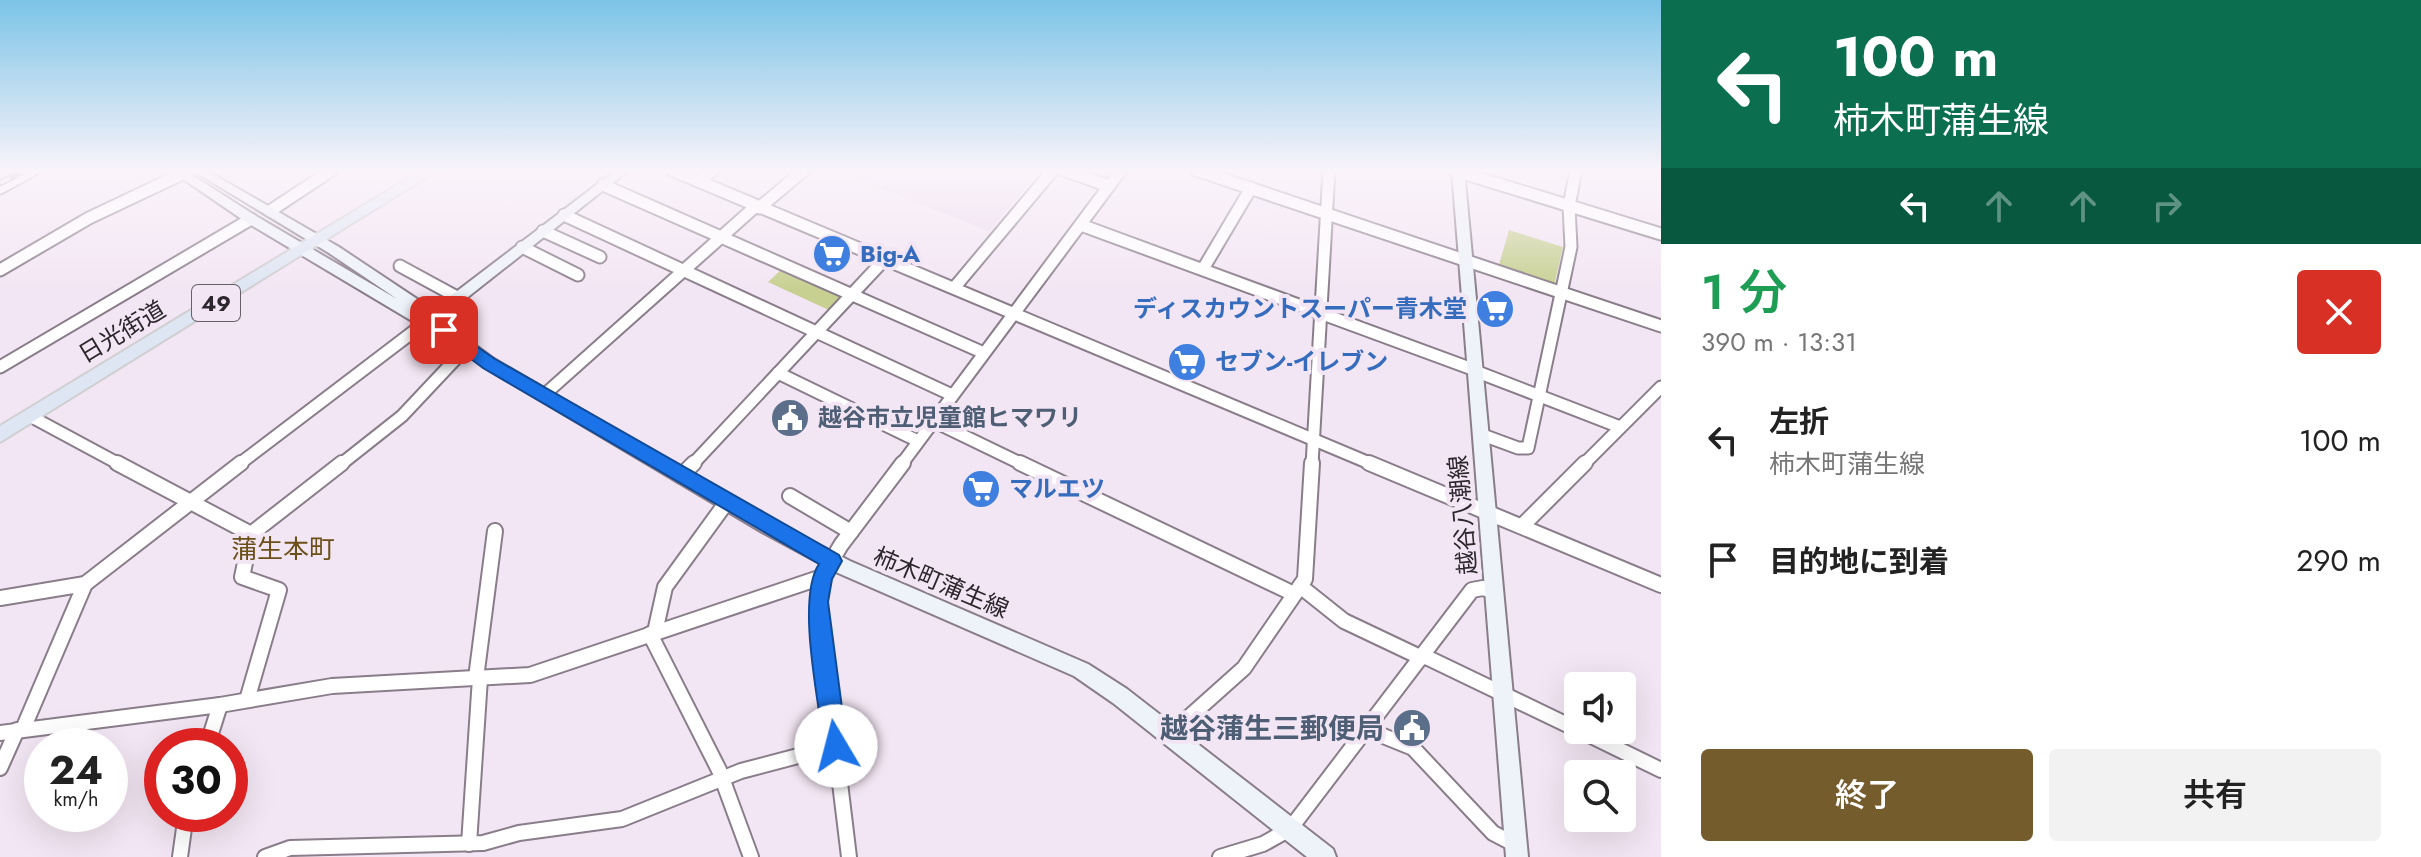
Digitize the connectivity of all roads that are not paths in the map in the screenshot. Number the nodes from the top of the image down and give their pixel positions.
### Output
1 (105, 210) edge
2 (237, 210) edge
3 (366, 210) edge
4 (571, 210) edge
5 (658, 210) edge
6 (754, 210) edge
7 (765, 210) edge
8 (1019, 210) edge
9 (1092, 210) edge
10 (1238, 210) edge
11 (1314, 210) edge
12 (1325, 210) edge
13 (1460, 210) edge
14 (1569, 210) edge
15 (1582, 210) edge
16 (270, 211) edge
17 (1325, 214) junction
18 (564, 215) junction
19 (251, 219) junction
20 (1081, 225) junction
21 (543, 231) junction
22 (1661, 234) edge
23 (720, 238) junction
24 (317, 240) junction
25 (522, 247) junction
26 (302, 249) junction
27 (600, 257) dead end
28 (885, 259) junction
29 (1466, 260) junction
30 (400, 266) dead end
31 (1203, 269) junction
32 (0, 270) edge
33 (685, 270) junction
34 (578, 275) dead end
35 (954, 288) junction
36 (1562, 292) junction
37 (850, 295) junction
38 (457, 297) junction
39 (1014, 314) junction
40 (1320, 314) junction
41 (434, 322) junction
42 (1661, 326) edge
43 (817, 332) junction
44 (466, 348) junction
45 (984, 353) junction
46 (0, 367) edge
47 (1475, 371) junction
48 (778, 373) junction
49 (1661, 387) edge
50 (544, 395) junction
51 (952, 395) junction
52 (1539, 396) junction
53 (30, 416) junction
54 (933, 421) junction
55 (1620, 427) junction
56 (1480, 434) junction
57 (0, 435) edge
58 (1314, 439) junction
59 (918, 441) junction
60 (681, 476) junction
61 (790, 496) dead end
62 (191, 501) junction
63 (726, 503) junction
64 (1486, 511) junction
65 (1522, 526) junction
66 (495, 531) dead end
67 (851, 532) junction
68 (251, 534) junction
69 (832, 561) junction
70 (822, 577) junction
71 (85, 584) junction
72 (1661, 585) edge
73 (1297, 590) junction
74 (1493, 591) junction
75 (0, 598) edge
76 (652, 633) junction
77 (1423, 657) junction
78 (478, 678) junction
79 (1501, 692) junction
80 (247, 700) junction
81 (220, 705) junction
82 (1564, 723) edge
83 (213, 728) edge
84 (1366, 729) junction
85 (20, 730) junction
86 (0, 733) edge
87 (1169, 735) junction
88 (1607, 744) edge
89 (836, 746) junction
90 (0, 768) edge
91 (1661, 770) edge
92 (725, 777) junction
93 (1290, 829) junction
94 (183, 832) edge
95 (469, 844) junction
96 (1516, 851) edge
97 (180, 857) edge
98 (265, 857) edge
99 (751, 857) edge
100 (849, 857) edge
101 (1220, 857) edge
102 (1325, 857) edge

1 - 32 street
2 - 19 main road
3 - 24 main road, 日光街道 / 49
4 - 18 main road
5 - 23 street
6 - 23 street
7 - 28 street
8 - 35 street
9 - 20 street
10 - 31 street
11 - 17 street
12 - 17 street
13 - 29 main road, 越谷八潮線
14 - 36 street
15 - 22 street
16 - 24 main road, 柿木町蒲生線
17 - 29 street
17 - 40 street
18 - 21 main road
18 - 33 street
19 - 26 main road
19 - 46 street
20 - 31 street
20 - 39 street
21 - 25 main road
21 - 27 street
23 - 33 street
23 - 37 street
24 - 26 main road, 日光街道 / 49
24 - 41 main road, 柿木町蒲生線
25 - 34 street
25 - 38 main road
26 - 41 main road
26 - 53 main road, 日光街道 / 49
28 - 35 street
28 - 37 street
29 - 36 street
29 - 47 main road, 越谷八潮線
30 - 38 street
31 - 40 street
33 - 43 street
33 - 50 street
35 - 39 street
36 - 42 street
36 - 52 street
37 - 43 street
37 - 45 street
38 - 41 main road
39 - 45 street
39 - 58 street
40 - 47 street
40 - 58 street
41 - 44 main road, 柿木町蒲生線
41 - 62 street
43 - 48 street
43 - 51 street
44 - 50 main road, 柿木町蒲生線
44 - 68 street
45 - 51 street
47 - 52 street
47 - 56 main road, 越谷八潮線
48 - 59 street
48 - 60 street
49 - 55 street
50 - 60 main road, 柿木町蒲生線
51 - 54 street
52 - 55 street
52 - 56 street
53 - 57 main road, 日光街道 / 49
53 - 62 street
54 - 59 street
54 - 73 street
55 - 65 street
56 - 64 main road, 越谷八潮線
58 - 64 street
58 - 73 street
59 - 67 street
60 - 63 main road, 柿木町蒲生線
61 - 67 street
62 - 68 street
62 - 71 street
63 - 69 main road, 柿木町蒲生線
63 - 76 street
64 - 65 street
64 - 74 main road, 越谷八潮線
65 - 72 street
66 - 78 street
67 - 69 street
68 - 80 street
69 - 70 street
69 - 87 main road, 柿木町蒲生線
70 - 76 street
70 - 89 street
71 - 75 street
71 - 85 street
73 - 77 street
73 - 87 street
74 - 77 street
74 - 79 main road, 越谷八潮線
76 - 78 street
76 - 92 street
77 - 79 street
77 - 84 street
78 - 80 street
78 - 95 street
79 - 82 street
79 - 96 main road, 越谷八潮線
80 - 81 street
81 - 83 street
81 - 85 street
84 - 93 street
84 - 96 street
85 - 86 street
85 - 90 street
87 - 93 main road, 柿木町蒲生線
88 - 91 street
89 - 92 street
89 - 100 street
92 - 95 street
92 - 99 street
93 - 101 street
93 - 102 main road, 柿木町蒲生線
94 - 97 street
95 - 98 street

